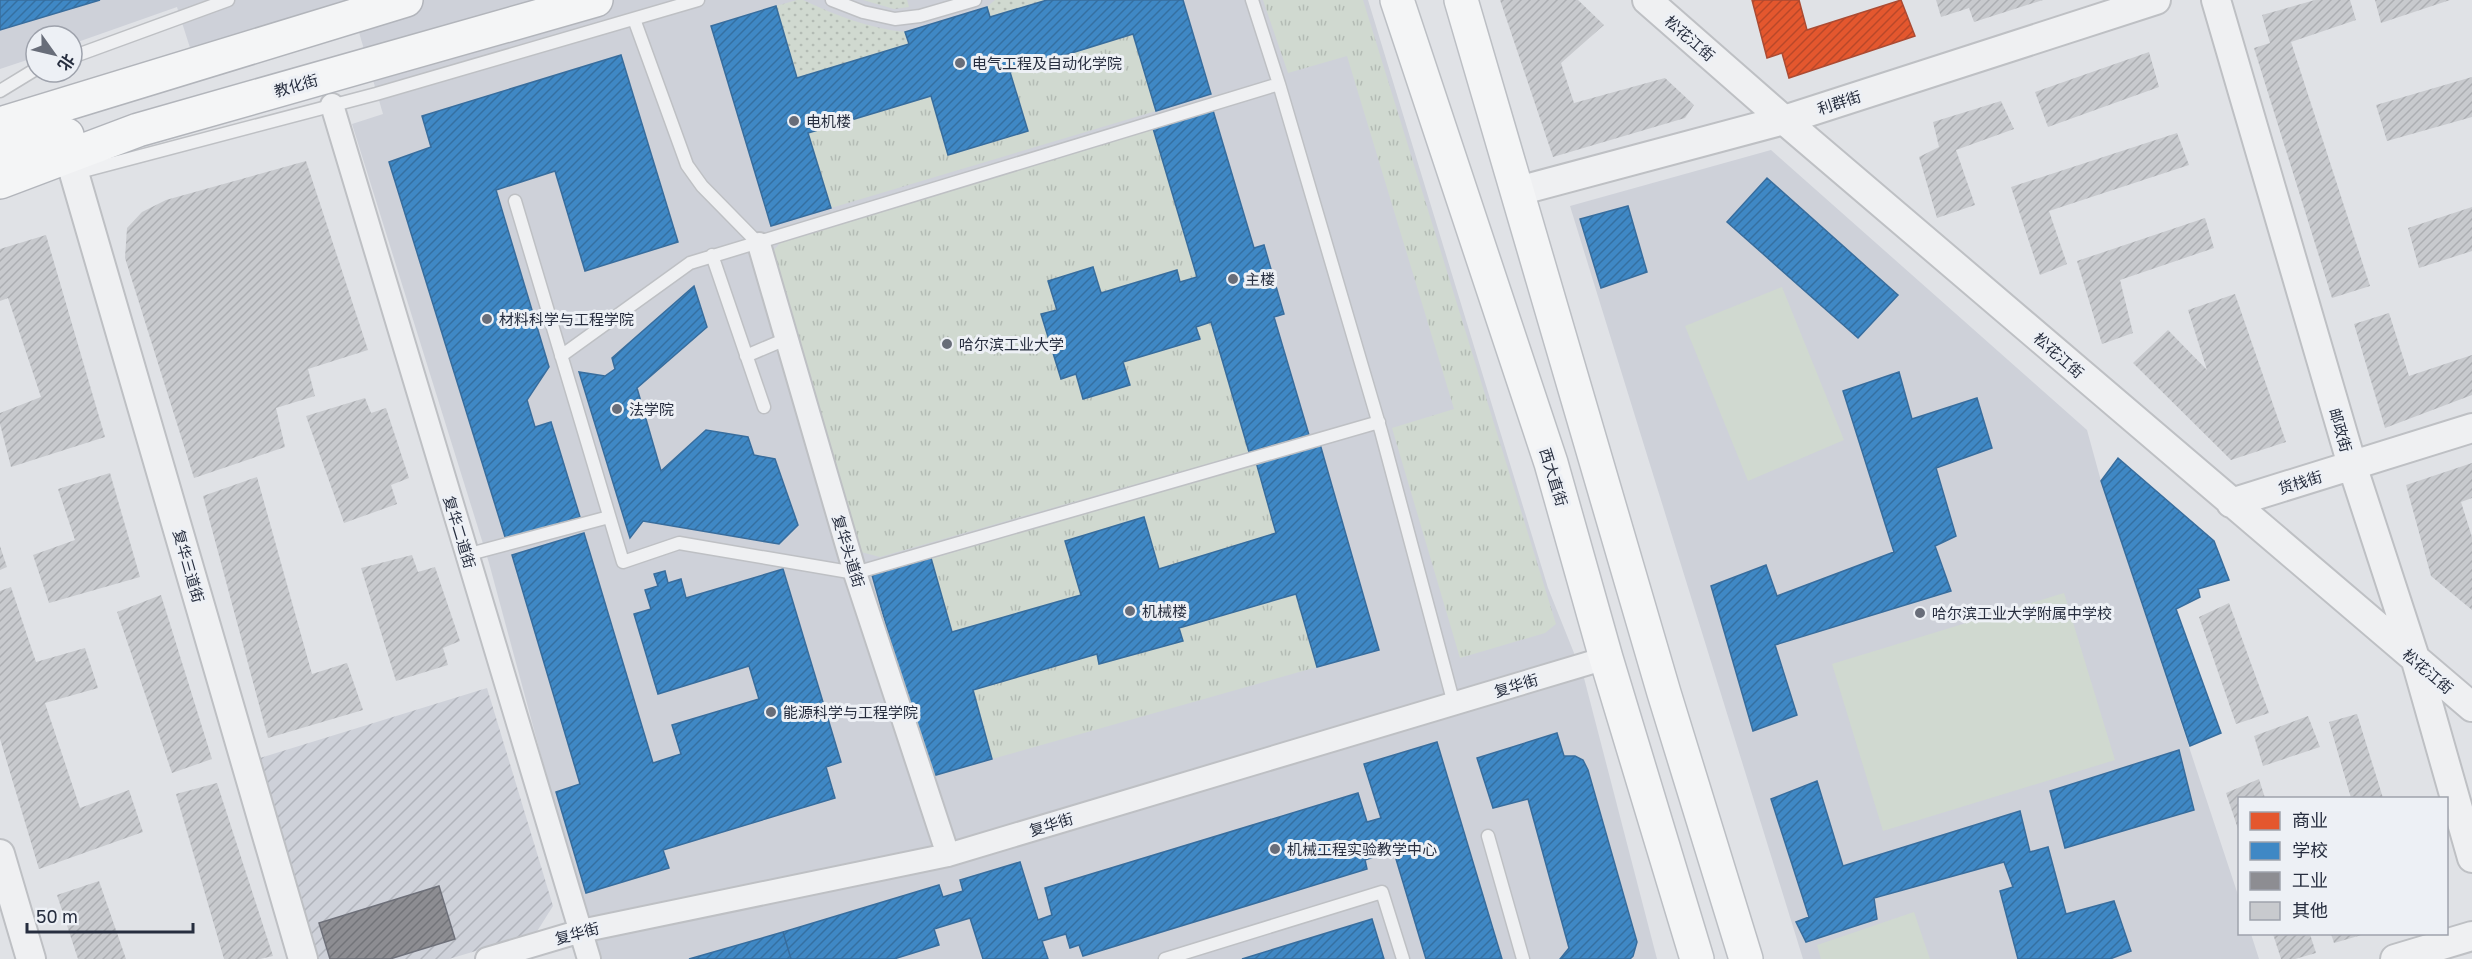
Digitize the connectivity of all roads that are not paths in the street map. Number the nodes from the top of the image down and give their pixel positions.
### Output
1 (228, 0) edge
2 (327, 0) edge
3 (406, 0) edge
4 (517, 0) edge
5 (596, 0) edge
6 (698, 0) edge
7 (832, 0) edge
8 (975, 0) edge
9 (1252, 0) edge
10 (1397, 0) edge
11 (1647, 0) edge
12 (2157, 0) edge
13 (2216, 0) edge
14 (1461, 1) edge
15 (634, 19) junction
16 (84, 53) edge
17 (24, 76) edge
18 (1279, 84) junction
19 (0, 91) edge
20 (0, 104) edge
21 (332, 105) junction
22 (1784, 120) junction
23 (0, 124) edge
24 (0, 155) edge
25 (69, 168) junction
26 (42, 179) dead end
27 (0, 185) edge
28 (1518, 192) junction
29 (515, 201) dead end
30 (759, 244) junction
31 (712, 255) junction
32 (786, 339) junction
33 (561, 356) junction
34 (746, 356) junction
35 (764, 407) dead end
36 (1378, 422) junction
37 (2472, 428) edge
38 (2352, 465) junction
39 (2231, 503) junction
40 (609, 516) junction
41 (466, 555) junction
42 (855, 573) junction
43 (1606, 658) junction
44 (2416, 661) junction
45 (1454, 704) junction
46 (2472, 707) edge
47 (1488, 836) dead end
48 (0, 854) edge
49 (948, 855) junction
50 (2472, 858) edge
51 (581, 931) junction
52 (2472, 936) edge
53 (31, 959) edge
54 (303, 959) edge
55 (488, 959) edge
56 (589, 959) edge
57 (1165, 959) edge
58 (1403, 959) edge
59 (1523, 959) edge
60 (1697, 959) edge
61 (1746, 959) edge
62 (2395, 959) edge

1 - 16 lane
2 - 20 main road
3 - 23 main road
4 - 24 main road, 教化街
5 - 25 main road, 教化街
6 - 15 lane
7 - 8 lane
9 - 18 lane
10 - 43 main road, 西大直街
11 - 22 street, 松花江街
12 - 22 street, 利群街
13 - 38 street, 邮政街
14 - 28 main road
15 - 21 lane
15 - 30 lane
17 - 19 lane
18 - 30 lane
18 - 36 lane
21 - 25 lane
21 - 41 street, 复华二道街
22 - 28 street, 利群街
22 - 39 street, 松花江街
25 - 27 main road, 教化街
25 - 54 street, 复华三道街
26 - 27 lane
28 - 61 main road
29 - 33 lane
30 - 31 lane
30 - 32 street, 复华头道街
31 - 33 lane
31 - 34 lane
32 - 34 lane
32 - 42 street, 复华头道街
33 - 40 lane
34 - 35 lane
36 - 42 lane
36 - 45 lane
37 - 38 street, 货栈街
38 - 39 street, 货栈街
38 - 44 street, 邮政街
39 - 44 street, 松花江街
40 - 41 lane
40 - 42 lane
41 - 51 street, 复华二道街
42 - 49 street, 复华头道街
43 - 45 street, 复华街
43 - 60 main road, 西大直街
44 - 46 street, 松花江街
44 - 50 street, 邮政街
45 - 49 street, 复华街
47 - 59 lane
48 - 53 street
49 - 51 street, 复华街
51 - 55 street, 复华街
51 - 56 street, 复华二道街
52 - 62 street
57 - 58 lane

